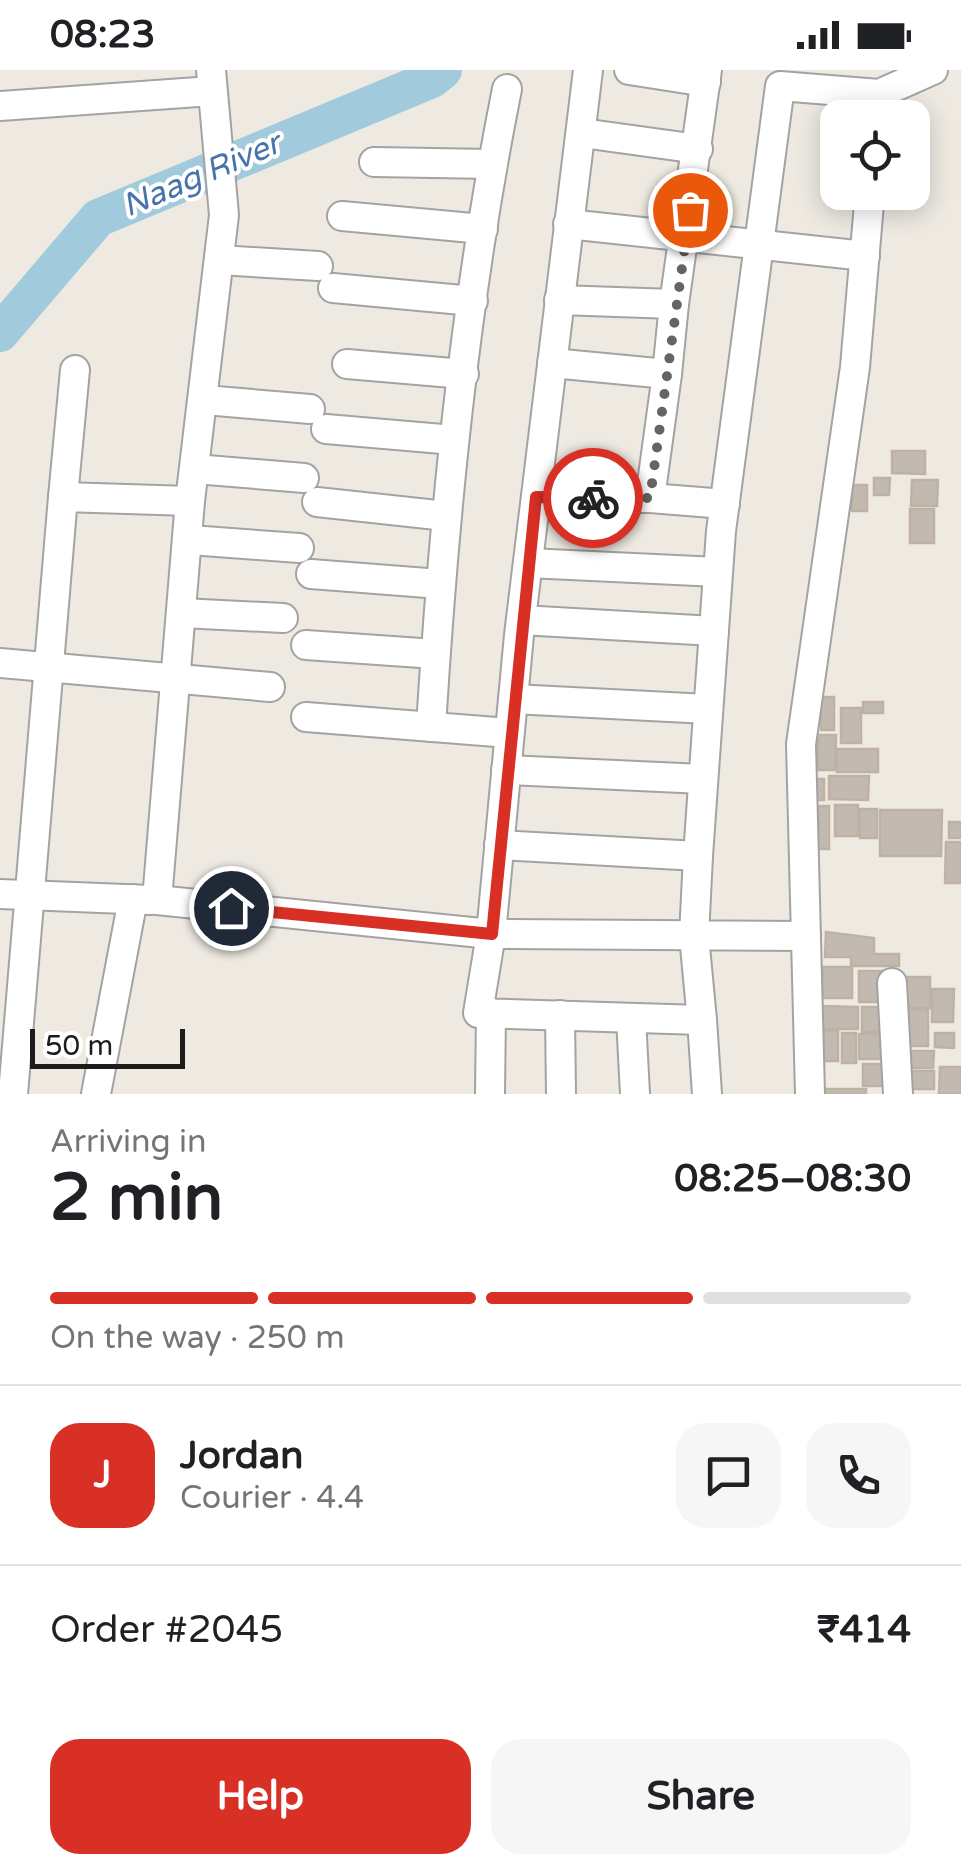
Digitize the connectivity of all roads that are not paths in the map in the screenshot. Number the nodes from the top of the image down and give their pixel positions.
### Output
1 (588, 70) edge
2 (629, 70) edge
3 (932, 70) edge
4 (706, 76) edge
5 (781, 78) edge
6 (211, 80) edge
7 (508, 89) dead end
8 (879, 94) edge
9 (0, 106) edge
10 (582, 134) junction
11 (698, 150) junction
12 (374, 162) dead end
13 (492, 164) junction
14 (868, 210) edge
15 (342, 216) dead end
16 (568, 224) junction
17 (483, 228) junction
18 (686, 240) junction
19 (758, 244) junction
20 (864, 256) junction
21 (219, 260) junction
22 (559, 300) junction
23 (473, 302) junction
24 (674, 304) junction
25 (348, 364) dead end
26 (552, 364) junction
27 (74, 370) dead end
28 (464, 374) junction
29 (667, 374) junction
30 (205, 400) junction
31 (454, 440) junction
32 (195, 469) junction
33 (63, 497) junction
34 (536, 497) junction
35 (650, 498) junction
36 (190, 501) junction
37 (725, 504) junction
38 (446, 516) junction
39 (190, 540) junction
40 (528, 563) junction
41 (718, 572) junction
42 (440, 584) junction
43 (182, 613) junction
44 (282, 618) dead end
45 (521, 620) junction
46 (714, 631) junction
47 (306, 646) dead end
48 (435, 654) junction
49 (0, 664) edge
50 (48, 668) junction
51 (174, 679) junction
52 (270, 686) dead end
53 (513, 699) junction
54 (708, 709) junction
55 (306, 716) dead end
56 (431, 727) junction
57 (509, 732) junction
58 (506, 770) junction
59 (703, 779) junction
60 (500, 845) junction
61 (698, 856) junction
62 (14, 894) edge
63 (145, 900) junction
64 (492, 934) junction
65 (694, 936) junction
66 (806, 936) junction
67 (892, 983) dead end
68 (490, 1013) junction
69 (560, 1015) junction
70 (632, 1018) junction
71 (702, 1020) junction
72 (14, 1094) edge
73 (96, 1094) edge
74 (490, 1094) edge
75 (562, 1094) edge
76 (634, 1094) edge
77 (707, 1094) edge
78 (810, 1094) edge
79 (898, 1094) edge

1 - 10 street
2 - 4 street
3 - 8 street
4 - 11 street
5 - 8 street
5 - 19 street
6 - 9 street
6 - 21 street
7 - 13 street
10 - 11 street
10 - 16 street
11 - 18 street
12 - 13 street
13 - 17 street
14 - 20 street
15 - 17 street
16 - 18 street
16 - 22 street
17 - 23 street
18 - 19 street
18 - 24 street
19 - 20 street
19 - 37 street
20 - 66 street
21 - 23 street
21 - 30 street
22 - 24 street
22 - 26 street
23 - 28 street
24 - 29 street
25 - 28 street
26 - 29 street
26 - 34 street
27 - 33 street
28 - 31 street
29 - 35 street
30 - 31 street
30 - 32 street
31 - 38 street
32 - 36 street
32 - 38 street
33 - 36 street
33 - 50 street
34 - 35 street
34 - 40 street
35 - 37 street
36 - 39 street
37 - 41 street
38 - 42 street
39 - 42 street
39 - 43 street
40 - 41 street
40 - 45 street
41 - 46 street
42 - 48 street
43 - 44 street
43 - 51 street
45 - 46 street
45 - 53 street
46 - 54 street
47 - 48 street
48 - 56 street
49 - 50 street
50 - 51 street
50 - 62 street
51 - 52 street
51 - 63 street
53 - 54 street
53 - 57 street
54 - 59 street
55 - 56 street
56 - 57 street
57 - 58 street
58 - 59 street
58 - 60 street
59 - 61 street
60 - 61 street
60 - 64 street
61 - 65 street
62 - 63 street
62 - 72 street
63 - 64 street
63 - 73 street
64 - 65 street
64 - 68 street
65 - 66 street
65 - 71 street
66 - 78 street
67 - 79 street
68 - 69 street
68 - 74 street
69 - 70 street
69 - 75 street
70 - 71 street
70 - 76 street
71 - 77 street

